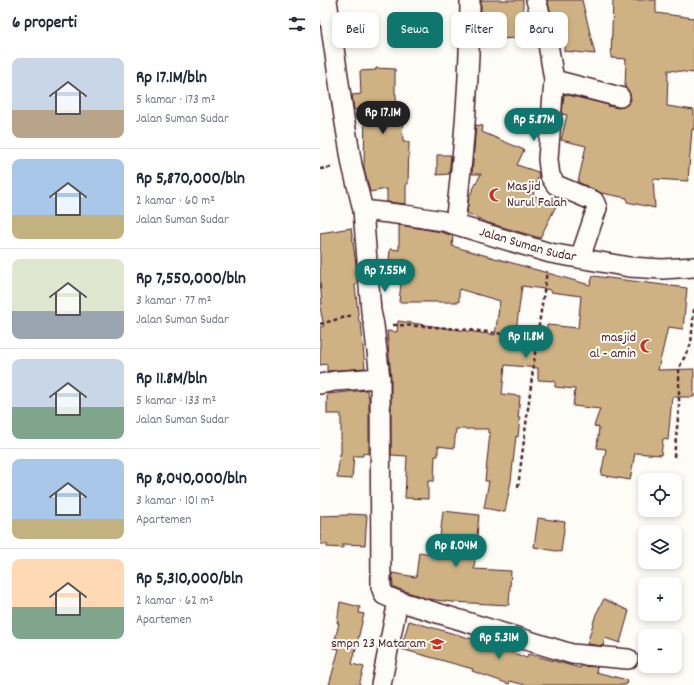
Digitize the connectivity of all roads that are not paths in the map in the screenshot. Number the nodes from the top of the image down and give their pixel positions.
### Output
1 (327, 0) edge
2 (536, 0) edge
3 (470, 1) edge
4 (326, 48) edge
5 (554, 80) junction
6 (620, 97) dead end
7 (363, 210) junction
8 (455, 224) junction
9 (580, 258) junction
10 (694, 267) edge
11 (380, 378) junction
12 (320, 384) edge
13 (398, 600) junction
14 (628, 659) dead end
15 (381, 685) edge

1 - 4 street
2 - 5 street
3 - 8 street
4 - 7 street
5 - 6 street
5 - 9 street
7 - 8 street, Jalan Suman Sudar
7 - 11 street
8 - 9 street, Jalan Suman Sudar
9 - 10 street, Jalan Suman Sudar
11 - 12 street
11 - 13 street
13 - 14 street
13 - 15 street

